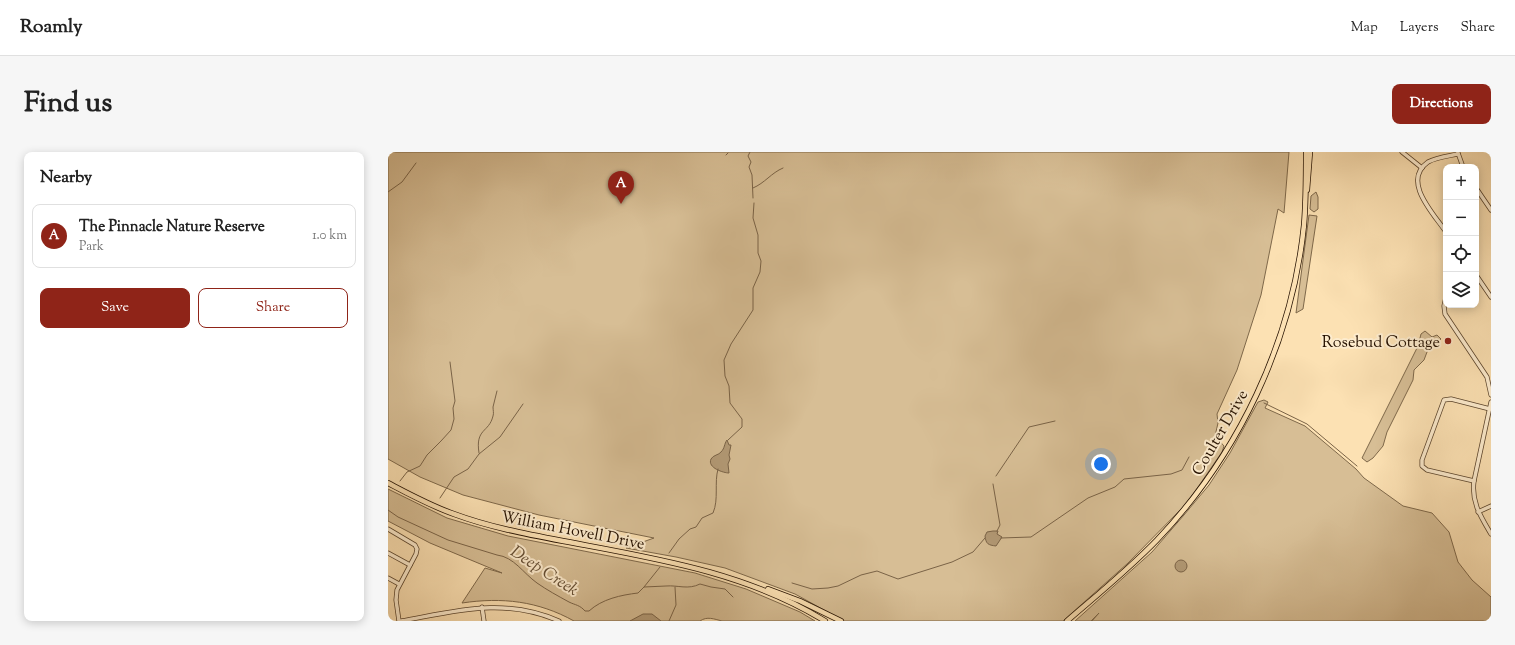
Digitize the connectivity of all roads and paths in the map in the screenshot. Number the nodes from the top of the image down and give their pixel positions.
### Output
1 (1306, 152) edge
2 (1310, 152) edge
3 (1402, 152) edge
4 (1458, 153) edge
5 (1462, 164) edge
6 (1422, 168) junction
7 (1479, 192) edge
8 (1305, 205) junction
9 (1491, 210) edge
10 (1443, 228) edge
11 (1479, 279) edge
12 (1491, 297) edge
13 (1444, 308) edge
14 (1491, 395) edge
15 (1491, 402) edge
16 (1490, 408) edge
17 (1474, 481) junction
18 (388, 483) edge
19 (1491, 506) edge
20 (1478, 512) junction
21 (388, 529) edge
22 (1491, 534) edge
23 (388, 553) edge
24 (410, 565) junction
25 (388, 578) edge
26 (399, 584) junction
27 (759, 587) junction
28 (482, 607) junction
29 (421, 619) edge
30 (400, 621) edge
31 (484, 621) edge
32 (559, 621) edge
33 (825, 621) edge
34 (841, 621) edge
35 (1067, 621) edge

1 - 8 main road, Coulter Drive
2 - 8 main road, Coulter Drive
3 - 6 street
4 - 5 street
4 - 6 street
6 - 10 street
7 - 9 street
8 - 35 main road, Coulter Drive
11 - 12 street
13 - 14 street
15 - 16 street
16 - 17 street
16 - 17 street
17 - 20 street
18 - 27 main road, William Hovell Drive
19 - 20 street
20 - 22 street
21 - 24 street
23 - 24 street
24 - 26 street
25 - 26 street
26 - 30 street
27 - 33 main road, William Hovell Drive
27 - 34 main road, William Hovell Drive
28 - 29 street
28 - 31 street
28 - 32 street
29 - 30 street

